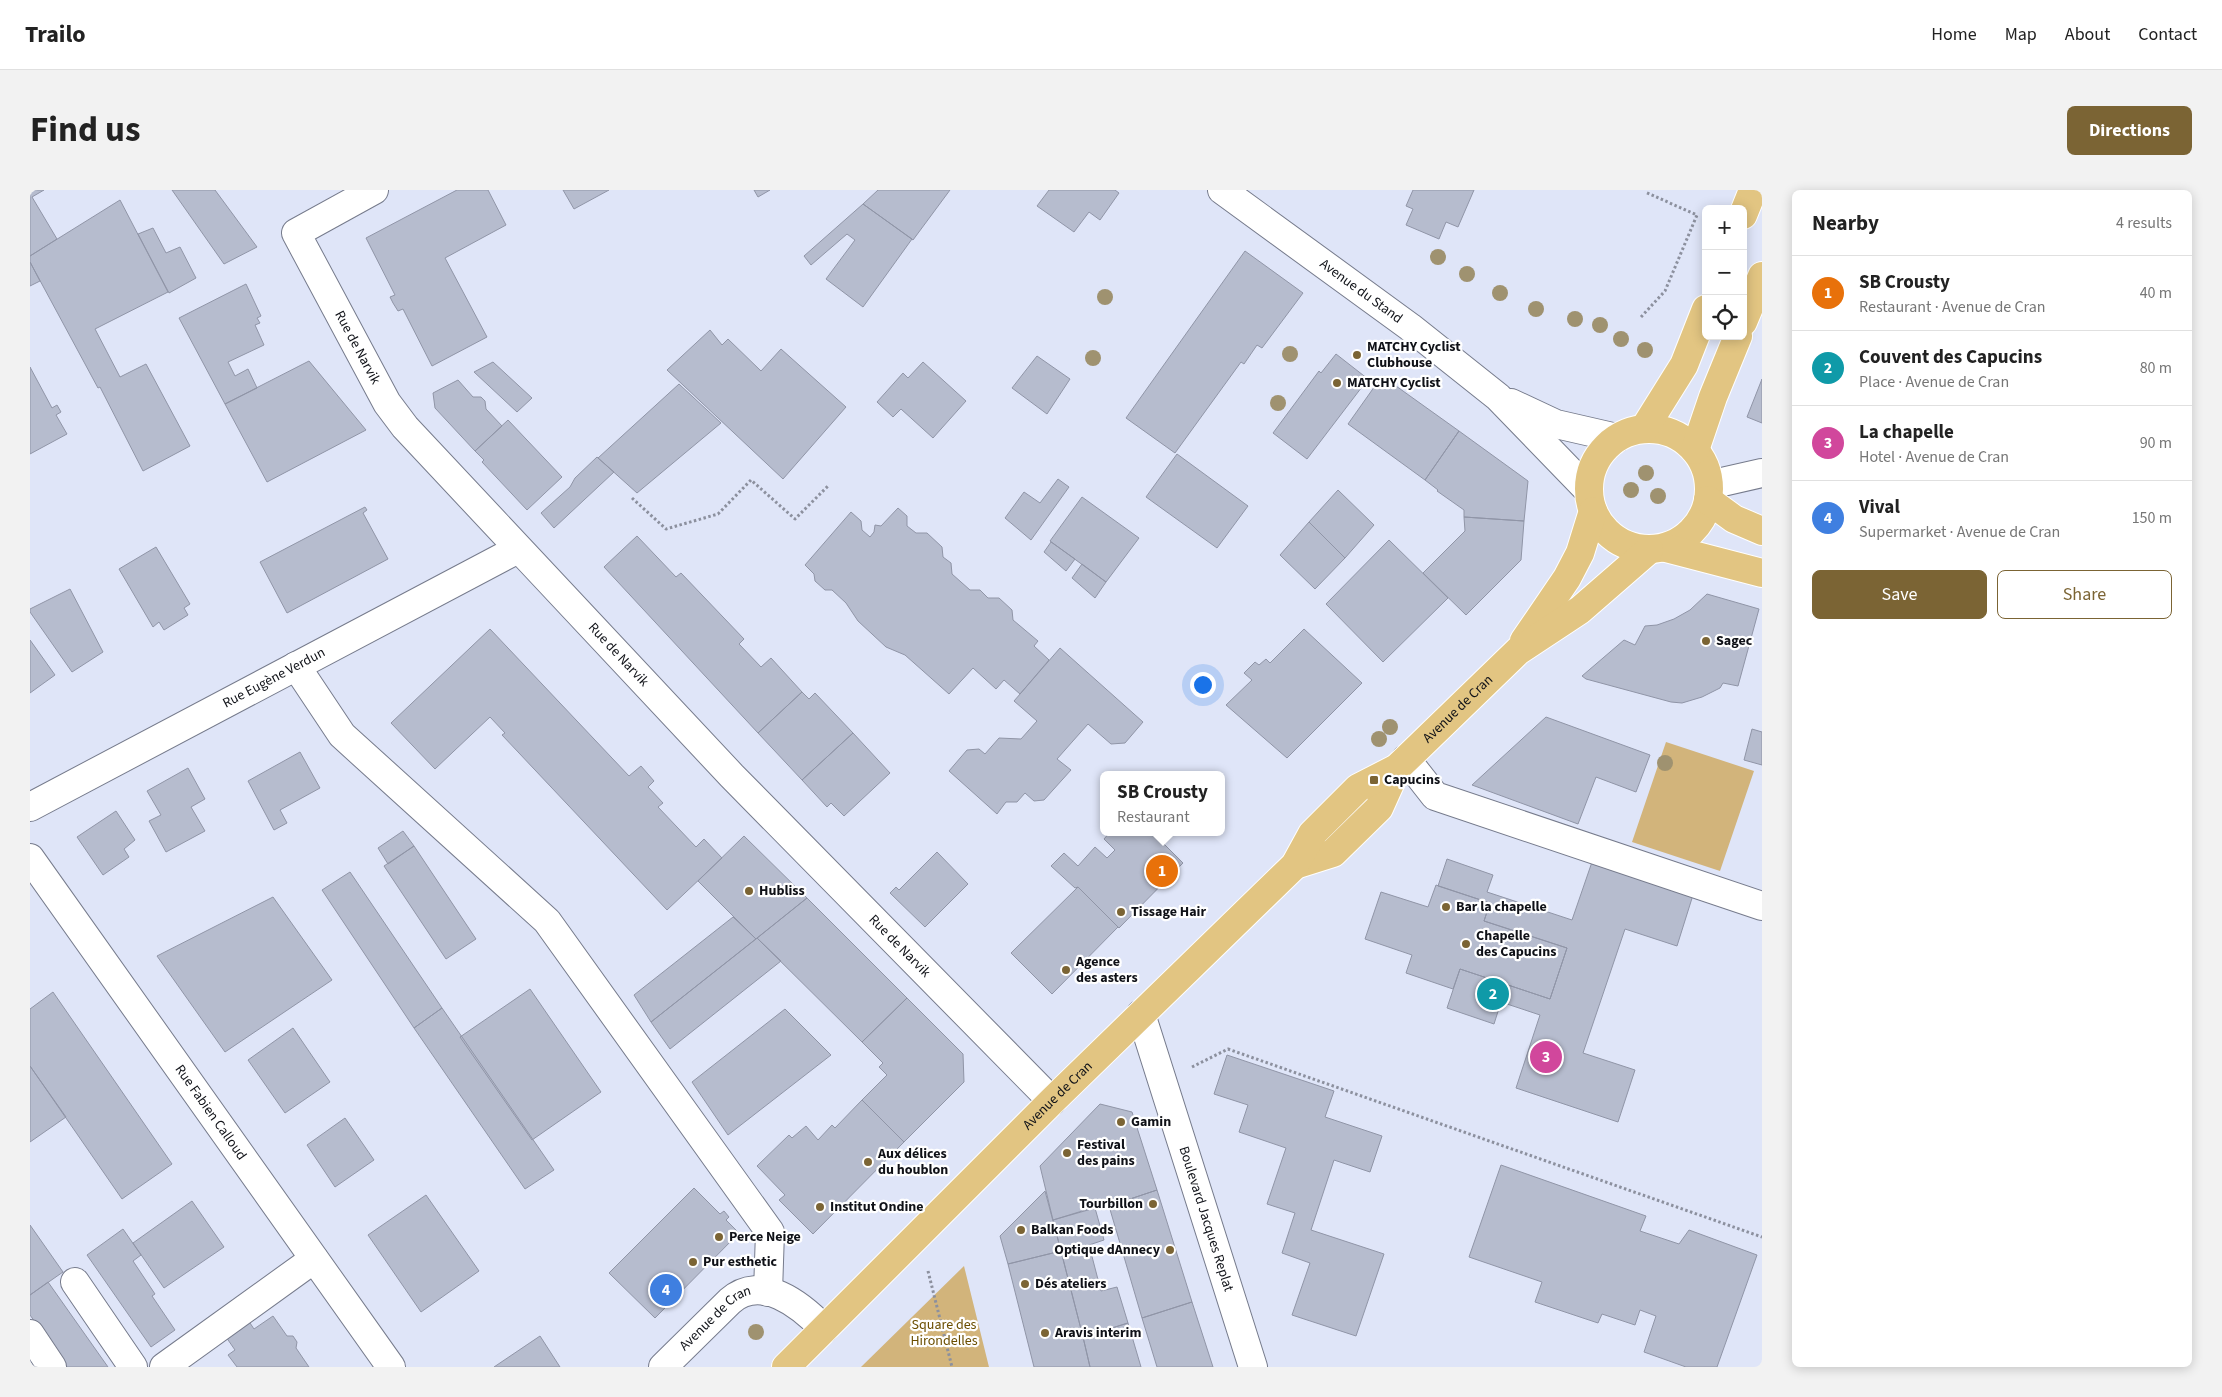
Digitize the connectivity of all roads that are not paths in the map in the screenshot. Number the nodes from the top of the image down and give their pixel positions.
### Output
1 (374, 190) edge
2 (1222, 190) edge
3 (1753, 190) edge
4 (1747, 205) edge
5 (1762, 276) edge
6 (1747, 312) edge
7 (1702, 319) edge
8 (1736, 340) edge
9 (1498, 397) junction
10 (1644, 429) junction
11 (1617, 438) junction
12 (1695, 450) junction
13 (1762, 473) edge
14 (1709, 493) junction
15 (1591, 501) junction
16 (1762, 531) edge
17 (518, 549) junction
18 (1657, 549) junction
19 (1762, 573) edge
20 (1518, 651) junction
21 (296, 666) junction
22 (1402, 764) junction
23 (30, 807) edge
24 (30, 858) edge
25 (1762, 906) edge
26 (1141, 1014) junction
27 (1052, 1101) junction
28 (314, 1259) junction
29 (76, 1282) dead end
30 (768, 1292) junction
31 (824, 1329) junction
32 (30, 1334) edge
33 (52, 1367) edge
34 (133, 1367) edge
35 (164, 1367) edge
36 (391, 1367) edge
37 (663, 1367) edge
38 (786, 1367) edge
39 (1253, 1367) edge

1 - 17 street, Rue de Narvik
2 - 9 street, Avenue du Stand
3 - 4 main road
5 - 6 main road
7 - 10 main road
8 - 12 main road
9 - 11 street, Avenue du Stand
9 - 15 street, Avenue du Stand
10 - 11 main road
10 - 12 main road
11 - 15 main road
12 - 14 main road
13 - 14 street
14 - 16 main road
14 - 18 main road
15 - 18 main road
15 - 20 main road, Avenue de Cran
17 - 21 street, Rue Eugène Verdun
17 - 27 street, Rue de Narvik
18 - 19 main road
18 - 20 main road, Avenue de Cran
20 - 22 main road, Avenue de Cran
21 - 23 street, Rue Eugène Verdun
21 - 30 street
22 - 25 street
22 - 26 main road, Avenue de Cran
24 - 28 street, Rue Fabien Calloud
26 - 27 main road, Avenue de Cran
26 - 39 street, Boulevard Jacques Replat
27 - 31 main road, Avenue de Cran
28 - 35 street
28 - 36 street, Rue Fabien Calloud
29 - 34 street
30 - 31 street, Avenue de Cran
30 - 37 street, Avenue de Cran
31 - 38 main road, Avenue de Cran
32 - 33 street

